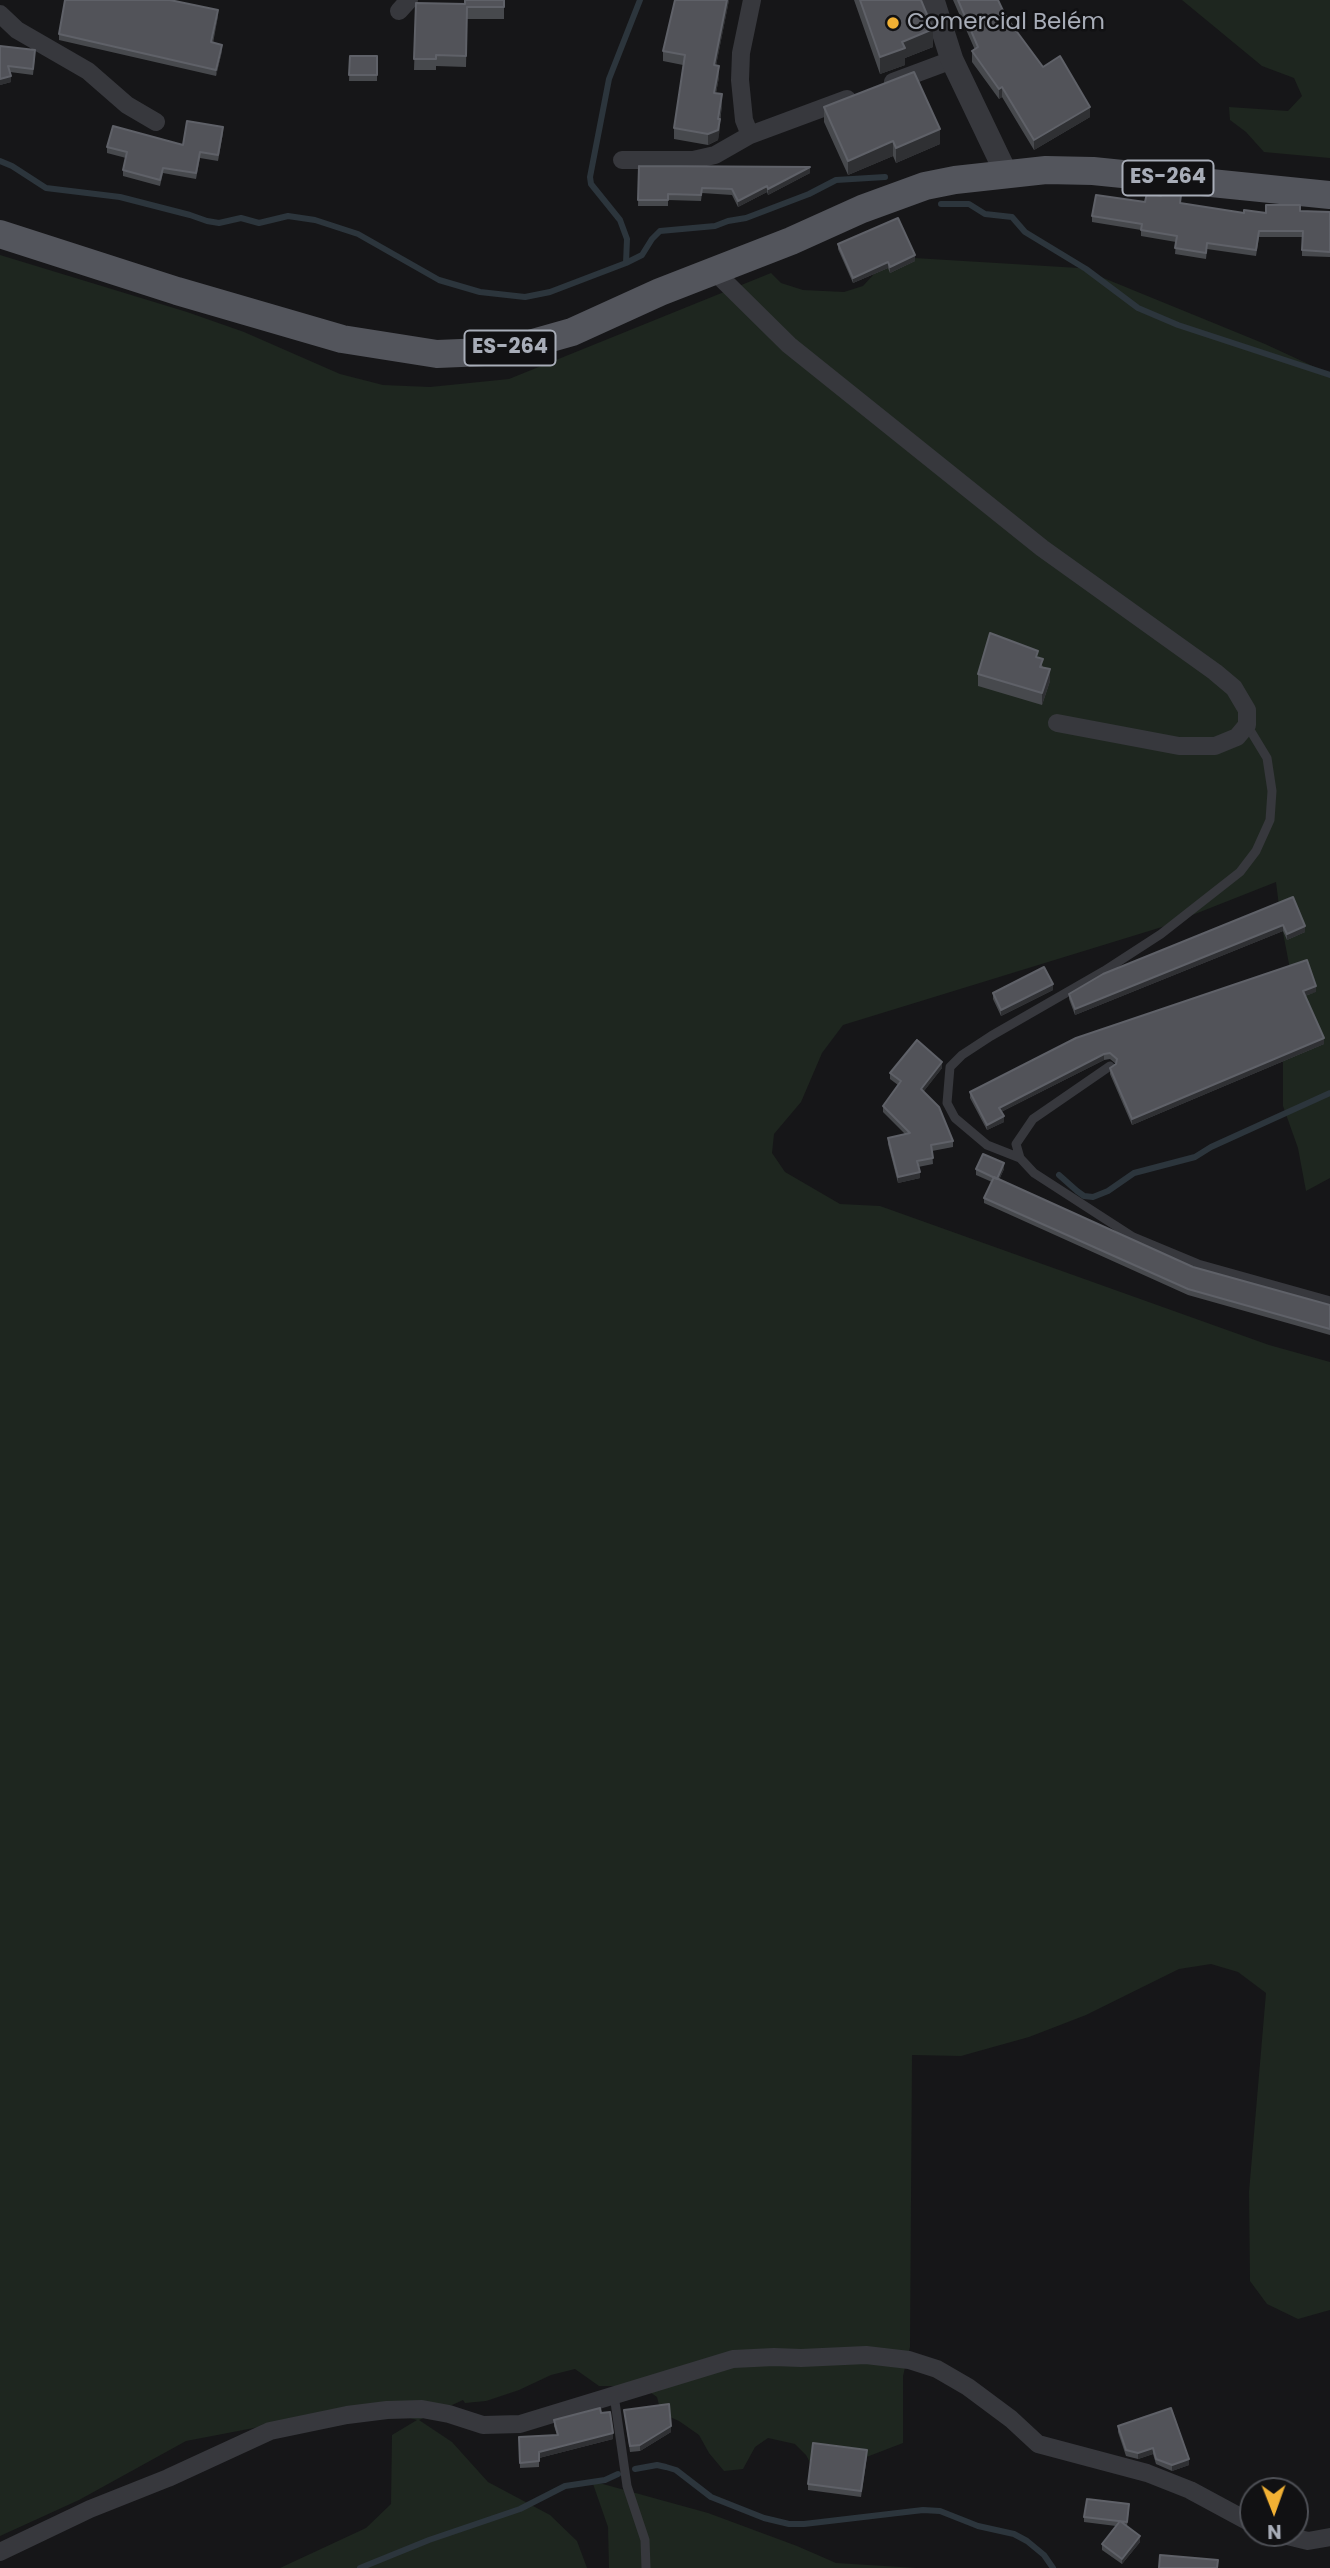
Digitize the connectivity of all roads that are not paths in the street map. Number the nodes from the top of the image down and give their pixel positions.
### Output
1 (751, 0) edge
2 (933, 0) edge
3 (0, 14) edge
4 (952, 60) junction
5 (156, 122) dead end
6 (750, 135) junction
7 (622, 160) dead end
8 (1006, 173) junction
9 (1330, 195) edge
10 (0, 234) edge
11 (714, 271) junction
12 (1057, 723) dead end
13 (1247, 725) junction
14 (1110, 1066) edge
15 (1020, 1158) junction
16 (1330, 1301) edge
17 (614, 2394) junction
18 (1239, 2516) edge
19 (1330, 2537) edge
20 (1309, 2541) edge
21 (0, 2552) edge
22 (646, 2568) edge

1 - 6 street
2 - 4 street
3 - 5 street
4 - 6 street
4 - 8 street
6 - 7 street
8 - 9 main road, ES-264
8 - 11 main road, ES-264
10 - 11 main road, ES-264
11 - 13 street
12 - 13 street
13 - 15 lane
14 - 15 lane
15 - 16 lane
17 - 18 street
17 - 21 street
17 - 22 lane
19 - 20 street

